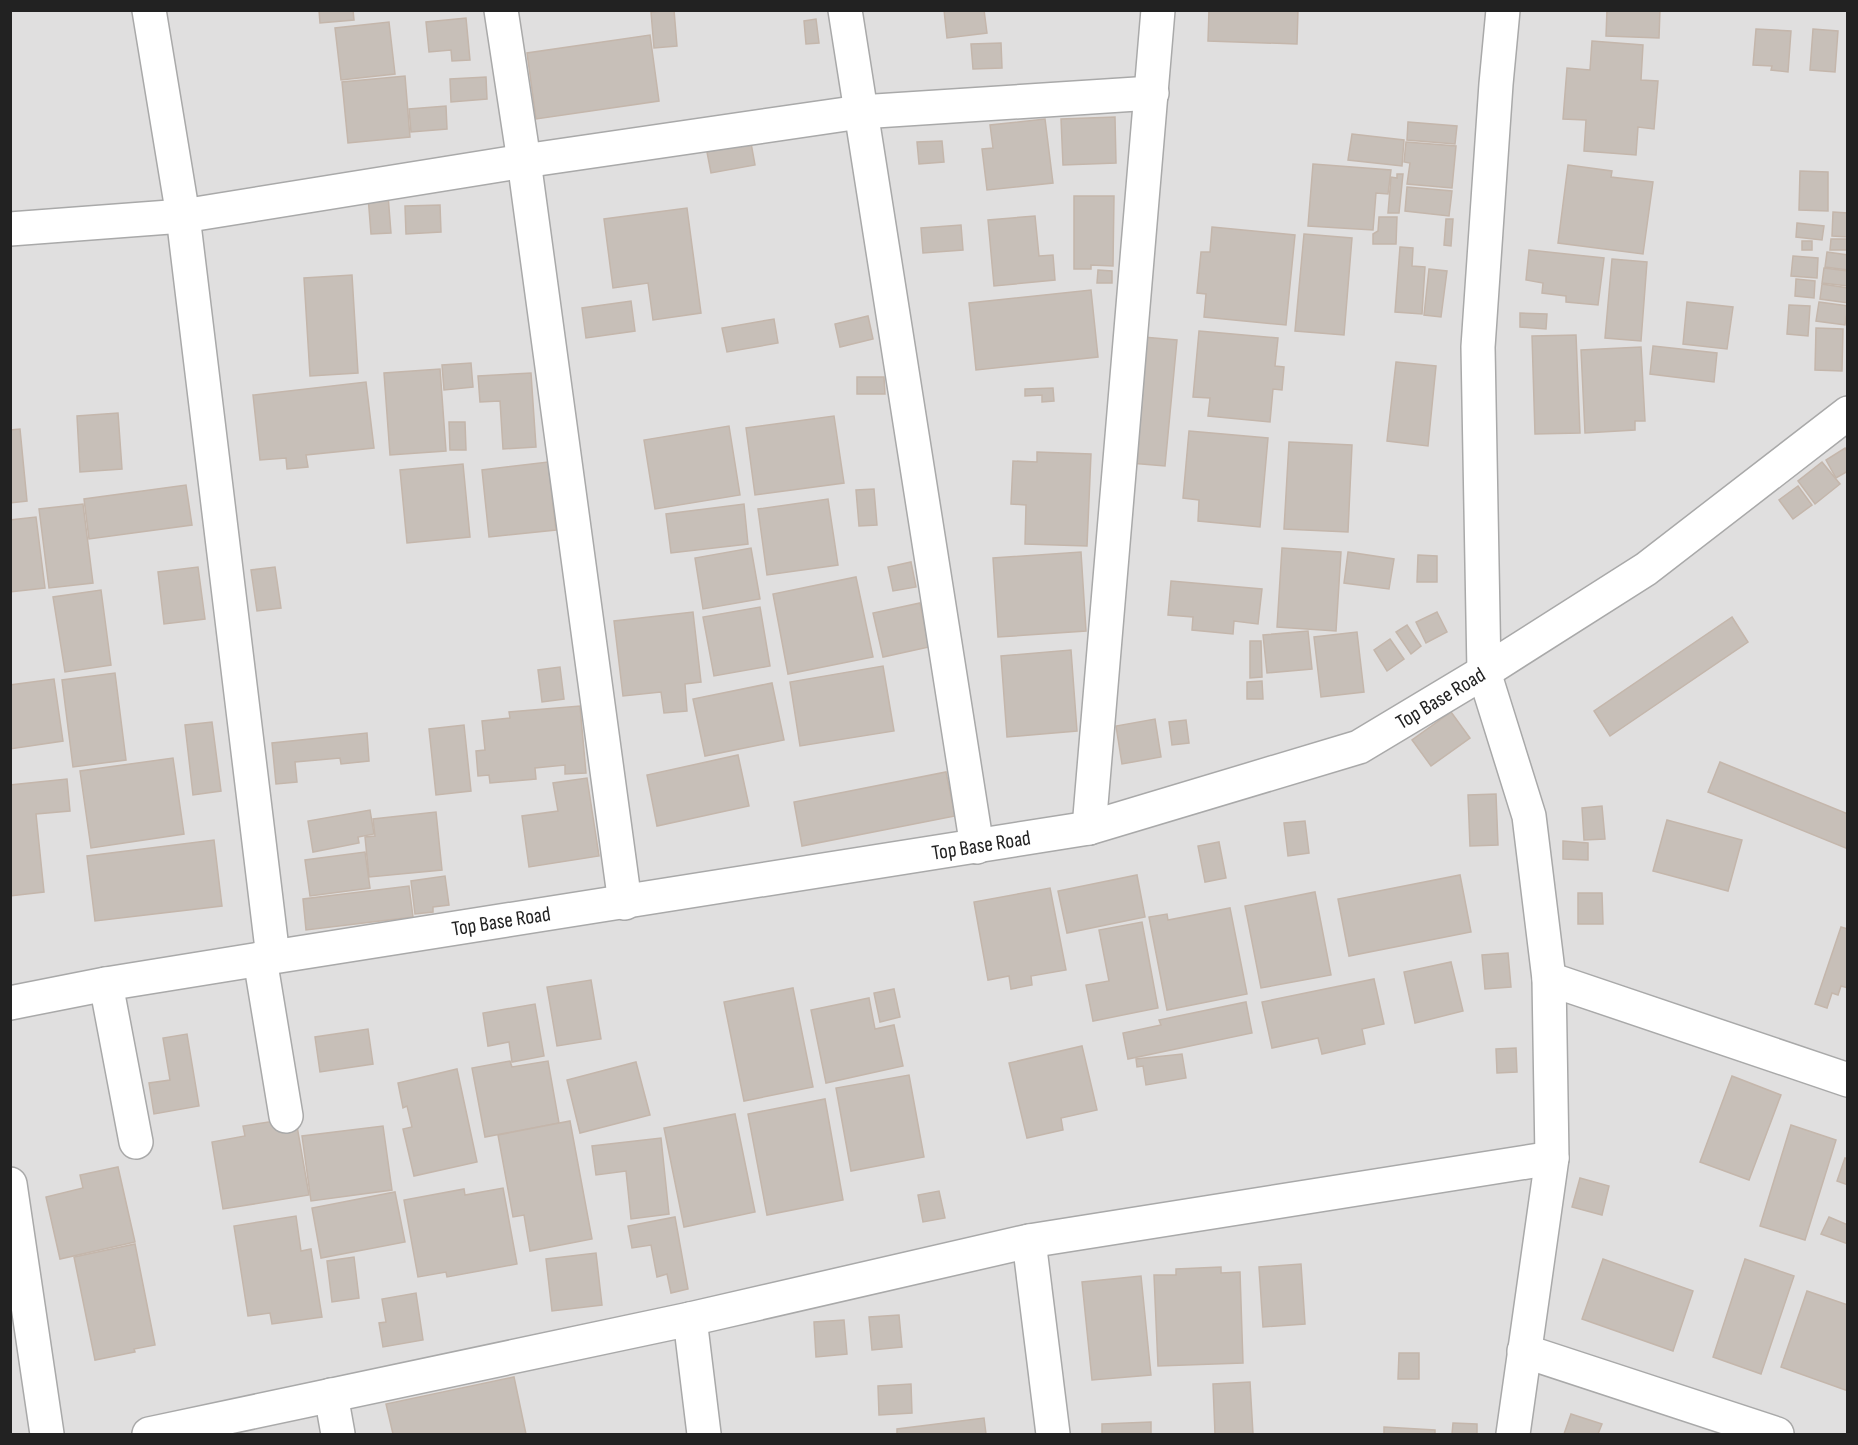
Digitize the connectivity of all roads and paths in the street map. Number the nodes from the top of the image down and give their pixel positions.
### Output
1 (149, 10) edge
2 (501, 10) edge
3 (845, 10) edge
4 (1158, 10) edge
5 (1503, 10) edge
6 (1152, 93) junction
7 (860, 112) junction
8 (525, 161) junction
9 (183, 216) junction
10 (10, 229) edge
11 (1848, 413) edge
12 (1484, 672) junction
13 (1089, 828) junction
14 (977, 847) junction
15 (625, 903) junction
16 (266, 958) junction
17 (1549, 979) junction
18 (106, 984) junction
19 (10, 1003) edge
20 (1848, 1080) edge
21 (286, 1116) dead end
22 (136, 1142) dead end
23 (1552, 1158) junction
24 (10, 1184) edge
25 (1029, 1241) junction
26 (690, 1319) junction
27 (1524, 1351) junction
28 (331, 1395) junction
29 (47, 1434) edge
30 (149, 1434) edge
31 (338, 1434) edge
32 (704, 1434) edge
33 (1053, 1434) edge
34 (1513, 1434) edge
35 (1777, 1434) edge

1 - 9 street
2 - 8 street
3 - 7 street
4 - 6 street
5 - 12 street
6 - 7 street
6 - 13 street
7 - 8 street
7 - 14 street
8 - 9 street
8 - 15 street
9 - 10 street
9 - 16 street
11 - 12 street, Top Base Road
12 - 13 street, Top Base Road
12 - 17 street
13 - 14 street, Top Base Road
14 - 15 street, Top Base Road
15 - 16 street, Top Base Road
16 - 18 street, Top Base Road
16 - 21 street
17 - 20 street
17 - 23 street
18 - 19 street, Top Base Road
18 - 22 street
23 - 25 street
23 - 27 street
24 - 29 street
25 - 26 street
25 - 33 street
26 - 28 street
26 - 32 street
27 - 34 street
27 - 35 street
28 - 30 street
28 - 31 street

